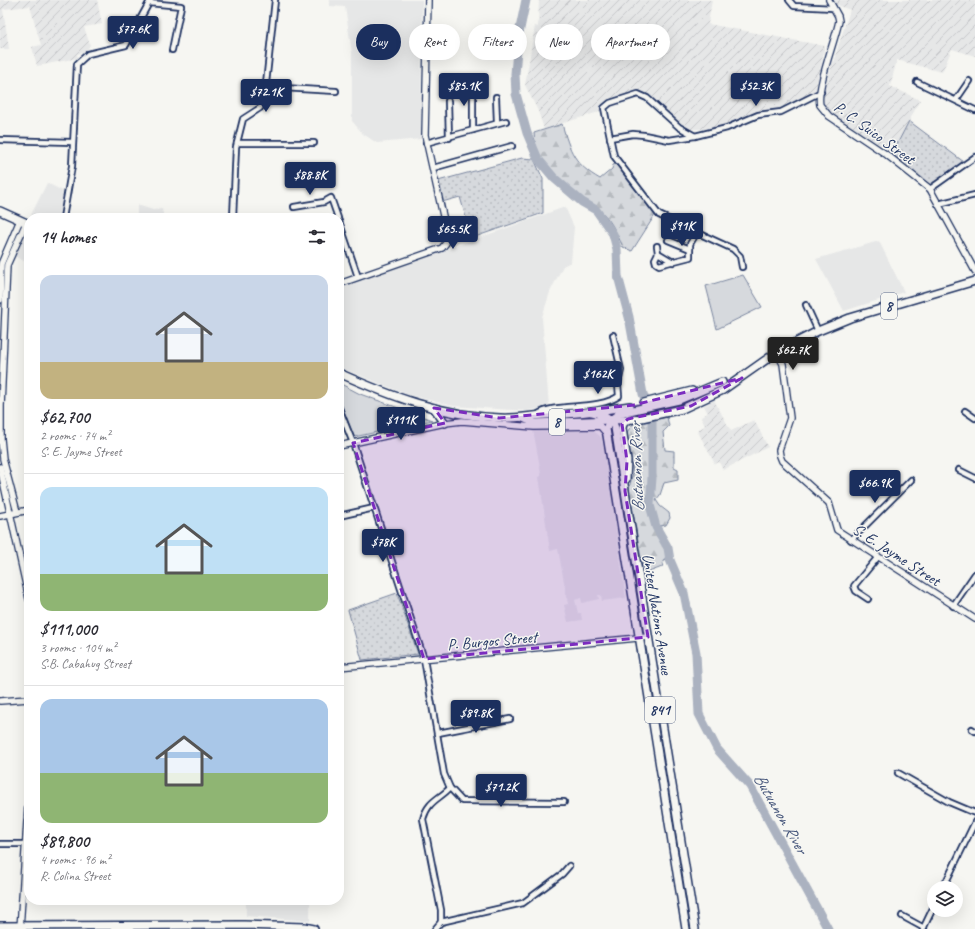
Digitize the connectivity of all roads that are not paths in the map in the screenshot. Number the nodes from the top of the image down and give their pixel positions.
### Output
1 (275, 0) edge
2 (428, 0) edge
3 (789, 0) edge
4 (829, 0) edge
5 (150, 2) edge
6 (833, 8) junction
7 (172, 50) dead end
8 (969, 81) dead end
9 (917, 82) dead end
10 (473, 85) dead end
11 (265, 88) junction
12 (336, 91) dead end
13 (821, 92) junction
14 (496, 97) dead end
15 (956, 100) junction
16 (448, 101) dead end
17 (975, 110) edge
18 (506, 121) dead end
19 (497, 122) junction
20 (473, 130) junction
21 (695, 136) junction
22 (449, 138) junction
23 (610, 138) junction
24 (0, 140) edge
25 (72, 142) junction
26 (237, 143) junction
27 (314, 143) dead end
28 (426, 143) junction
29 (512, 146) dead end
30 (975, 157) edge
31 (433, 168) junction
32 (930, 189) junction
33 (975, 195) edge
34 (938, 204) junction
35 (294, 207) dead end
36 (0, 211) edge
37 (64, 213) edge
38 (233, 213) edge
39 (336, 213) edge
40 (24, 222) edge
41 (24, 224) edge
42 (24, 224) edge
43 (697, 232) junction
44 (344, 236) edge
45 (668, 240) dead end
46 (657, 246) dead end
47 (690, 249) junction
48 (658, 253) junction
49 (673, 262) junction
50 (742, 267) dead end
51 (975, 271) edge
52 (358, 277) junction
53 (975, 281) edge
54 (344, 282) edge
55 (0, 300) edge
56 (806, 305) dead end
57 (2, 323) edge
58 (818, 331) junction
59 (613, 335) dead end
60 (777, 352) junction
61 (344, 375) edge
62 (742, 378) junction
63 (1, 392) edge
64 (635, 407) junction
65 (434, 408) junction
66 (965, 411) dead end
67 (592, 412) junction
68 (536, 416) junction
69 (523, 418) junction
70 (975, 418) edge
71 (628, 419) junction
72 (344, 420) edge
73 (610, 420) junction
74 (445, 423) junction
75 (606, 434) junction
76 (353, 443) junction
77 (344, 445) edge
78 (2, 459) edge
79 (0, 467) edge
80 (960, 470) dead end
81 (975, 478) edge
82 (910, 480) dead end
83 (625, 491) junction
84 (374, 508) junction
85 (24, 511) edge
86 (17, 512) junction
87 (10, 514) junction
88 (344, 515) edge
89 (0, 516) edge
90 (851, 540) junction
91 (878, 557) junction
92 (975, 574) edge
93 (24, 577) edge
94 (868, 599) dead end
95 (953, 606) junction
96 (975, 619) edge
97 (648, 637) junction
98 (639, 638) junction
99 (424, 659) junction
100 (344, 667) edge
101 (24, 699) edge
102 (0, 701) edge
103 (510, 719) dead end
104 (438, 733) junction
105 (898, 773) dead end
106 (450, 788) junction
107 (564, 802) dead end
108 (975, 813) edge
109 (975, 822) edge
110 (0, 844) edge
111 (24, 844) edge
112 (24, 861) edge
113 (569, 866) dead end
114 (946, 881) edge
115 (902, 916) dead end
116 (928, 917) edge
117 (441, 922) junction
118 (0, 926) edge
119 (20, 928) edge
120 (923, 928) edge
121 (312, 929) edge
122 (435, 929) edge
123 (686, 929) edge
124 (695, 929) edge

1 - 11 street
2 - 28 street
3 - 6 street
4 - 6 street, P. C. Suico Street
5 - 7 street
5 - 25 street
6 - 13 street, P. C. Suico Street
8 - 15 street
9 - 15 street
10 - 20 street
11 - 12 street
11 - 26 street
13 - 21 street
13 - 32 street, P. C. Suico Street
14 - 19 street
15 - 17 street
16 - 22 street
18 - 19 street
19 - 20 street
20 - 22 street
21 - 23 street
21 - 23 street
22 - 28 street
23 - 43 street
24 - 25 street
25 - 37 street
26 - 27 street
26 - 38 street
28 - 31 street
29 - 31 street
30 - 32 street
31 - 52 street
32 - 34 street, P. C. Suico Street
33 - 34 street
34 - 51 street, P. C. Suico Street
35 - 39 street
36 - 40 main road
41 - 55 street
42 - 57 street
43 - 47 street
43 - 50 street
44 - 52 street
45 - 47 street
46 - 48 street
47 - 49 street
48 - 49 street
48 - 49 street
52 - 54 street
53 - 58 main road, 8
56 - 58 street
57 - 63 street
58 - 60 main road, 8
59 - 68 street
60 - 62 main road, 8
60 - 90 street, S. E. Jayme Street
61 - 65 main road, 8
62 - 64 main road, 8
62 - 71 main road, 8
63 - 78 street
64 - 67 main road, 8
64 - 73 main road
65 - 69 main road, 8
65 - 74 main road
66 - 70 street
67 - 68 main road, 8
67 - 73 main road
68 - 69 main road, 8
69 - 73 main road, 8
71 - 73 main road, 8
71 - 83 main road
72 - 76 street
73 - 75 main road
73 - 83 main road, United Nations Avenue / 841
74 - 75 street
74 - 76 street
75 - 98 main road, United Nations Avenue / 841
76 - 77 street
76 - 84 street
78 - 86 street
79 - 87 street
80 - 81 street
82 - 90 street
83 - 97 main road, United Nations Avenue / 841
84 - 88 street
84 - 99 street
85 - 86 street
86 - 87 street
87 - 89 street
87 - 93 street
90 - 91 street, S. E. Jayme Street
91 - 94 street
91 - 95 street, S. E. Jayme Street
92 - 95 street
95 - 96 street, S. E. Jayme Street
97 - 98 street, P. Burgos Street
97 - 124 main road, United Nations Avenue / 841
98 - 99 street, P. Burgos Street
98 - 123 main road, United Nations Avenue / 841
99 - 100 street, P. Burgos Street
99 - 104 street
101 - 102 street
103 - 104 street
104 - 106 street
105 - 108 street
106 - 107 street
106 - 117 street
109 - 114 street
110 - 111 street
112 - 119 street
113 - 117 street
115 - 120 street
116 - 120 street
117 - 122 street
118 - 119 main road
119 - 121 main road

